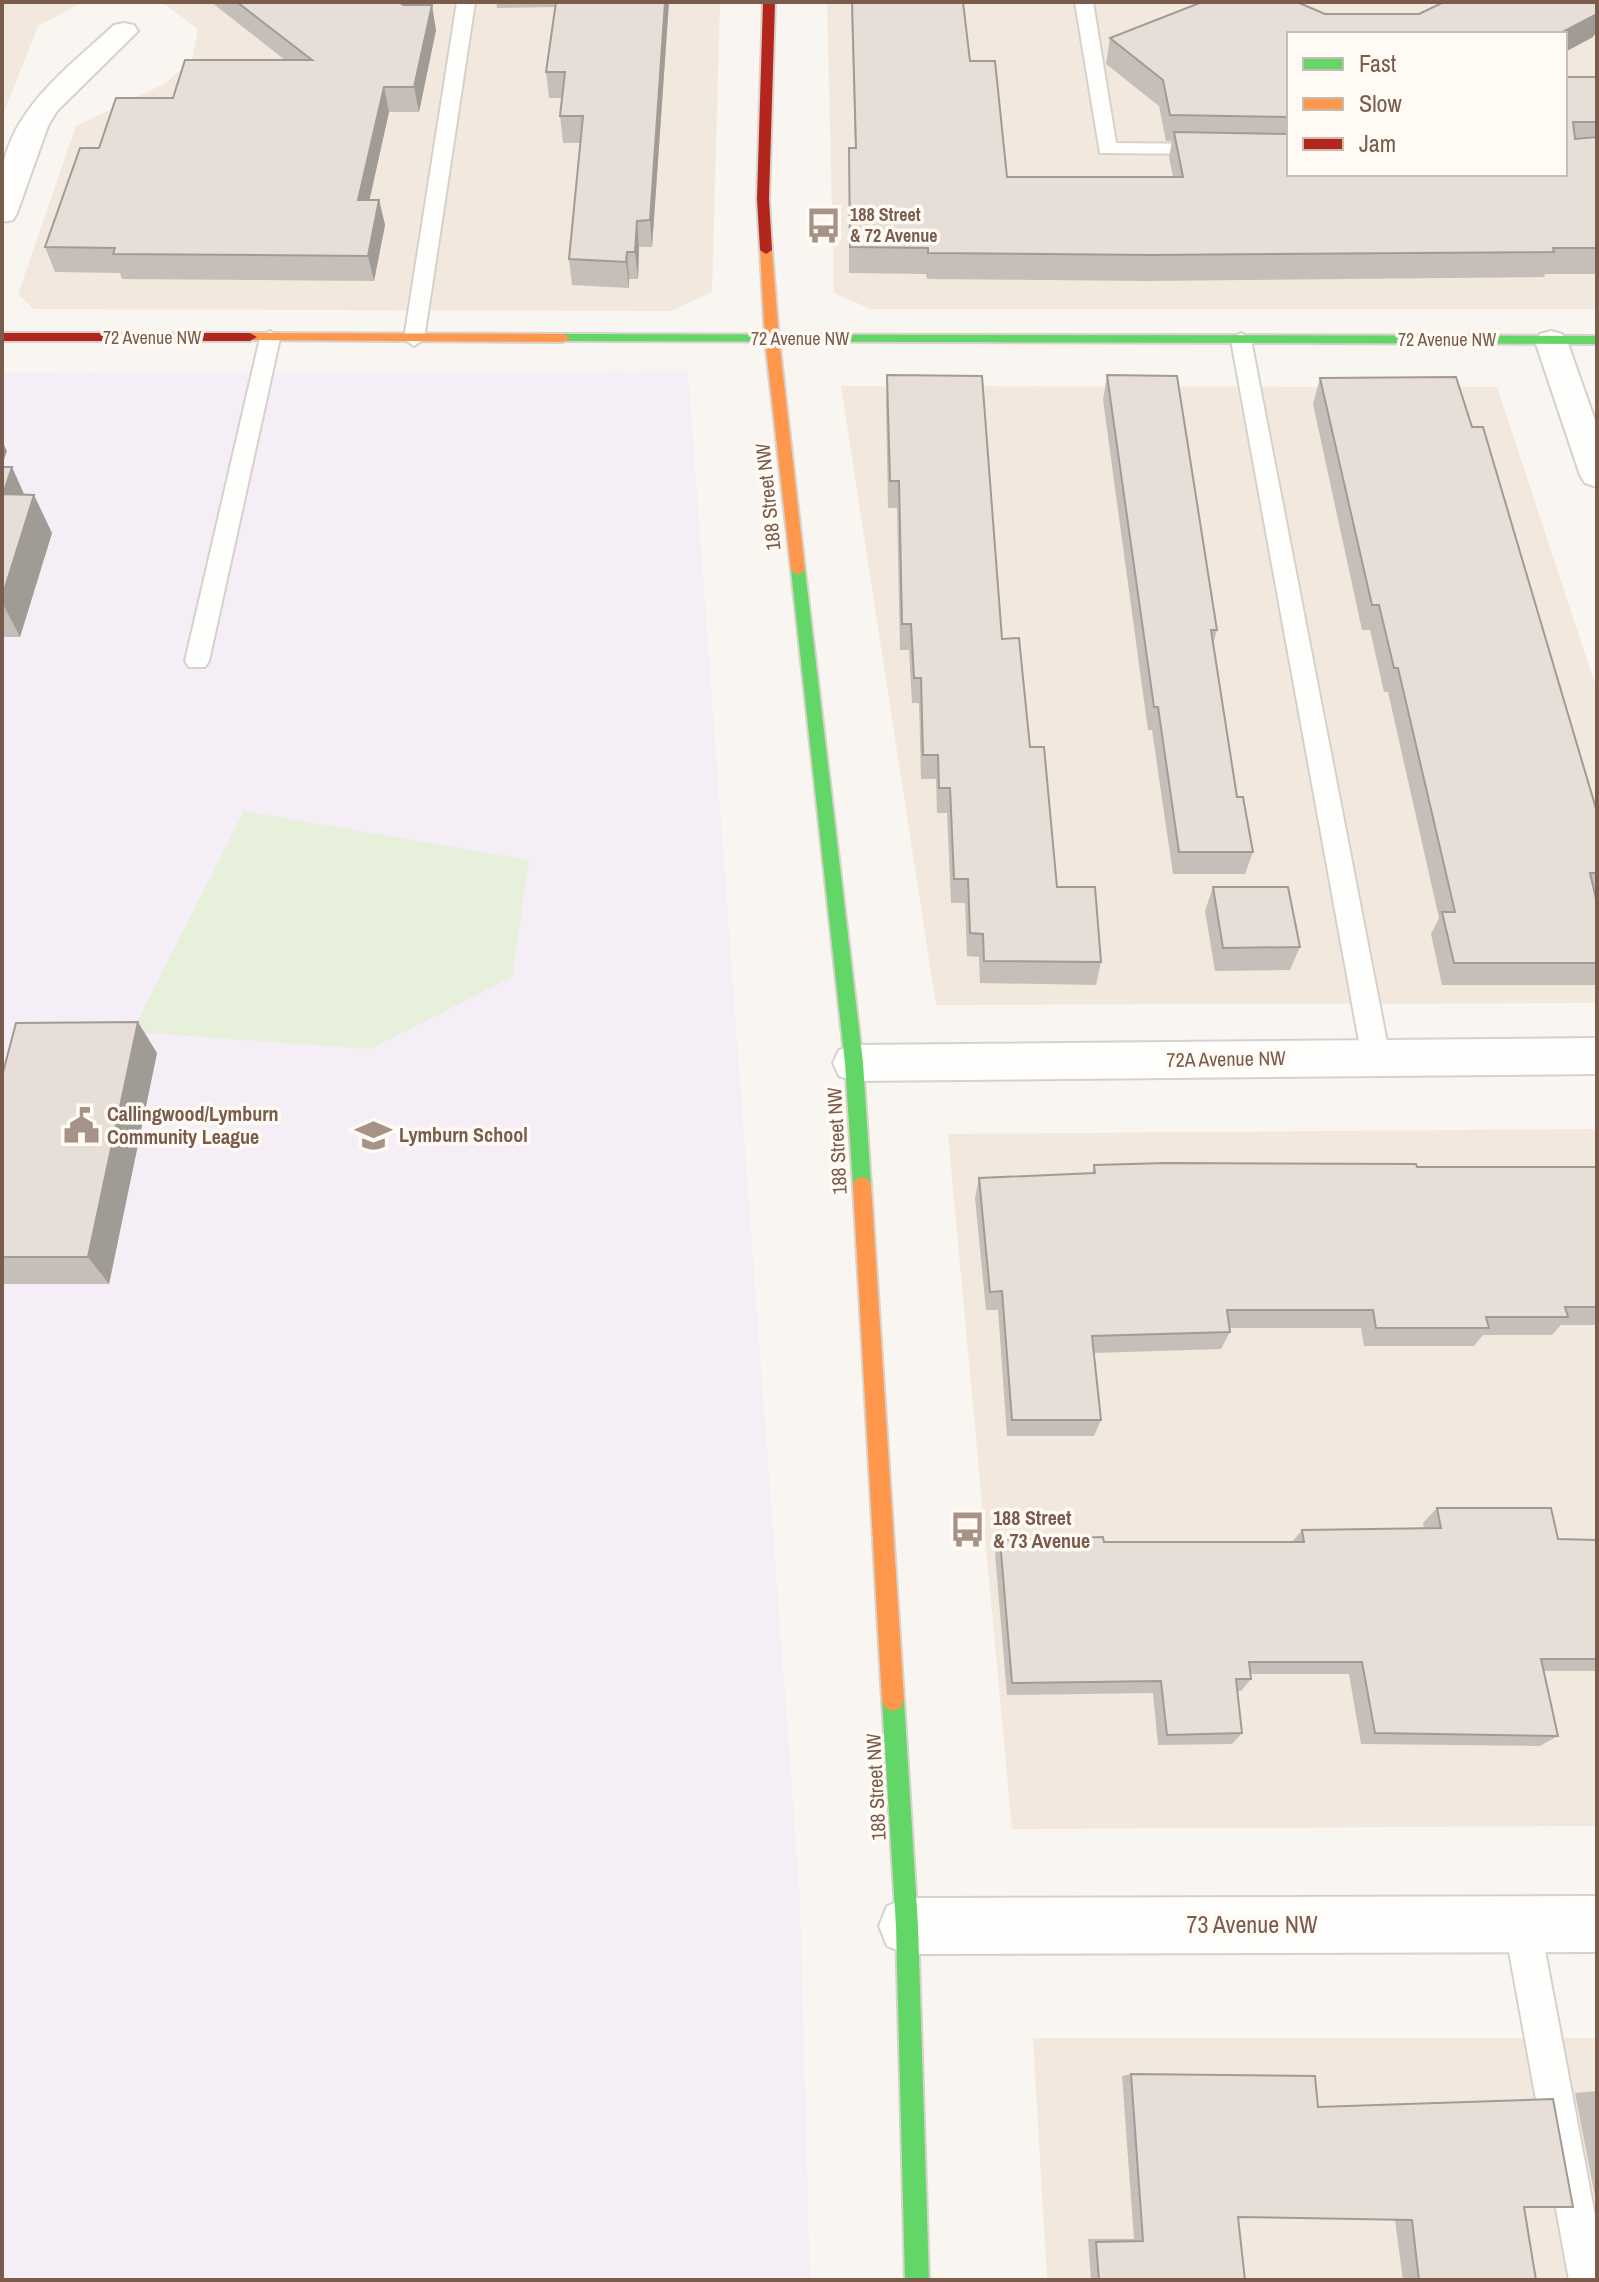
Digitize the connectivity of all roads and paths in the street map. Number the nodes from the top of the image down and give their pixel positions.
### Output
1 (466, 2) edge
2 (769, 2) edge
3 (1084, 2) edge
4 (124, 31) dead end
5 (1228, 150) edge
6 (2, 213) edge
7 (2, 337) edge
8 (270, 338) junction
9 (414, 339) junction
10 (772, 339) junction
11 (1241, 340) junction
12 (1597, 340) edge
13 (1551, 341) junction
14 (1597, 475) edge
15 (197, 661) dead end
16 (1597, 1056) edge
17 (1376, 1058) junction
18 (854, 1063) junction
19 (1522, 1924) junction
20 (1597, 1924) edge
21 (907, 1926) junction
22 (917, 2280) edge
23 (1588, 2280) edge

1 - 9 lane
2 - 10 street, 188 Street NW
3 - 5 lane
4 - 6 street
7 - 8 street, 72 Avenue NW
8 - 9 street, 72 Avenue NW
8 - 15 lane
9 - 10 street, 72 Avenue NW
10 - 11 street, 72 Avenue NW
10 - 18 street, 188 Street NW
11 - 13 street, 72 Avenue NW
11 - 17 lane
12 - 13 street, 72 Avenue NW
13 - 14 street
16 - 17 street, 72A Avenue NW
17 - 18 street, 72A Avenue NW
18 - 21 street, 188 Street NW
19 - 20 street, 73 Avenue NW
19 - 21 street, 73 Avenue NW
19 - 23 lane
21 - 22 street, 188 Street NW

